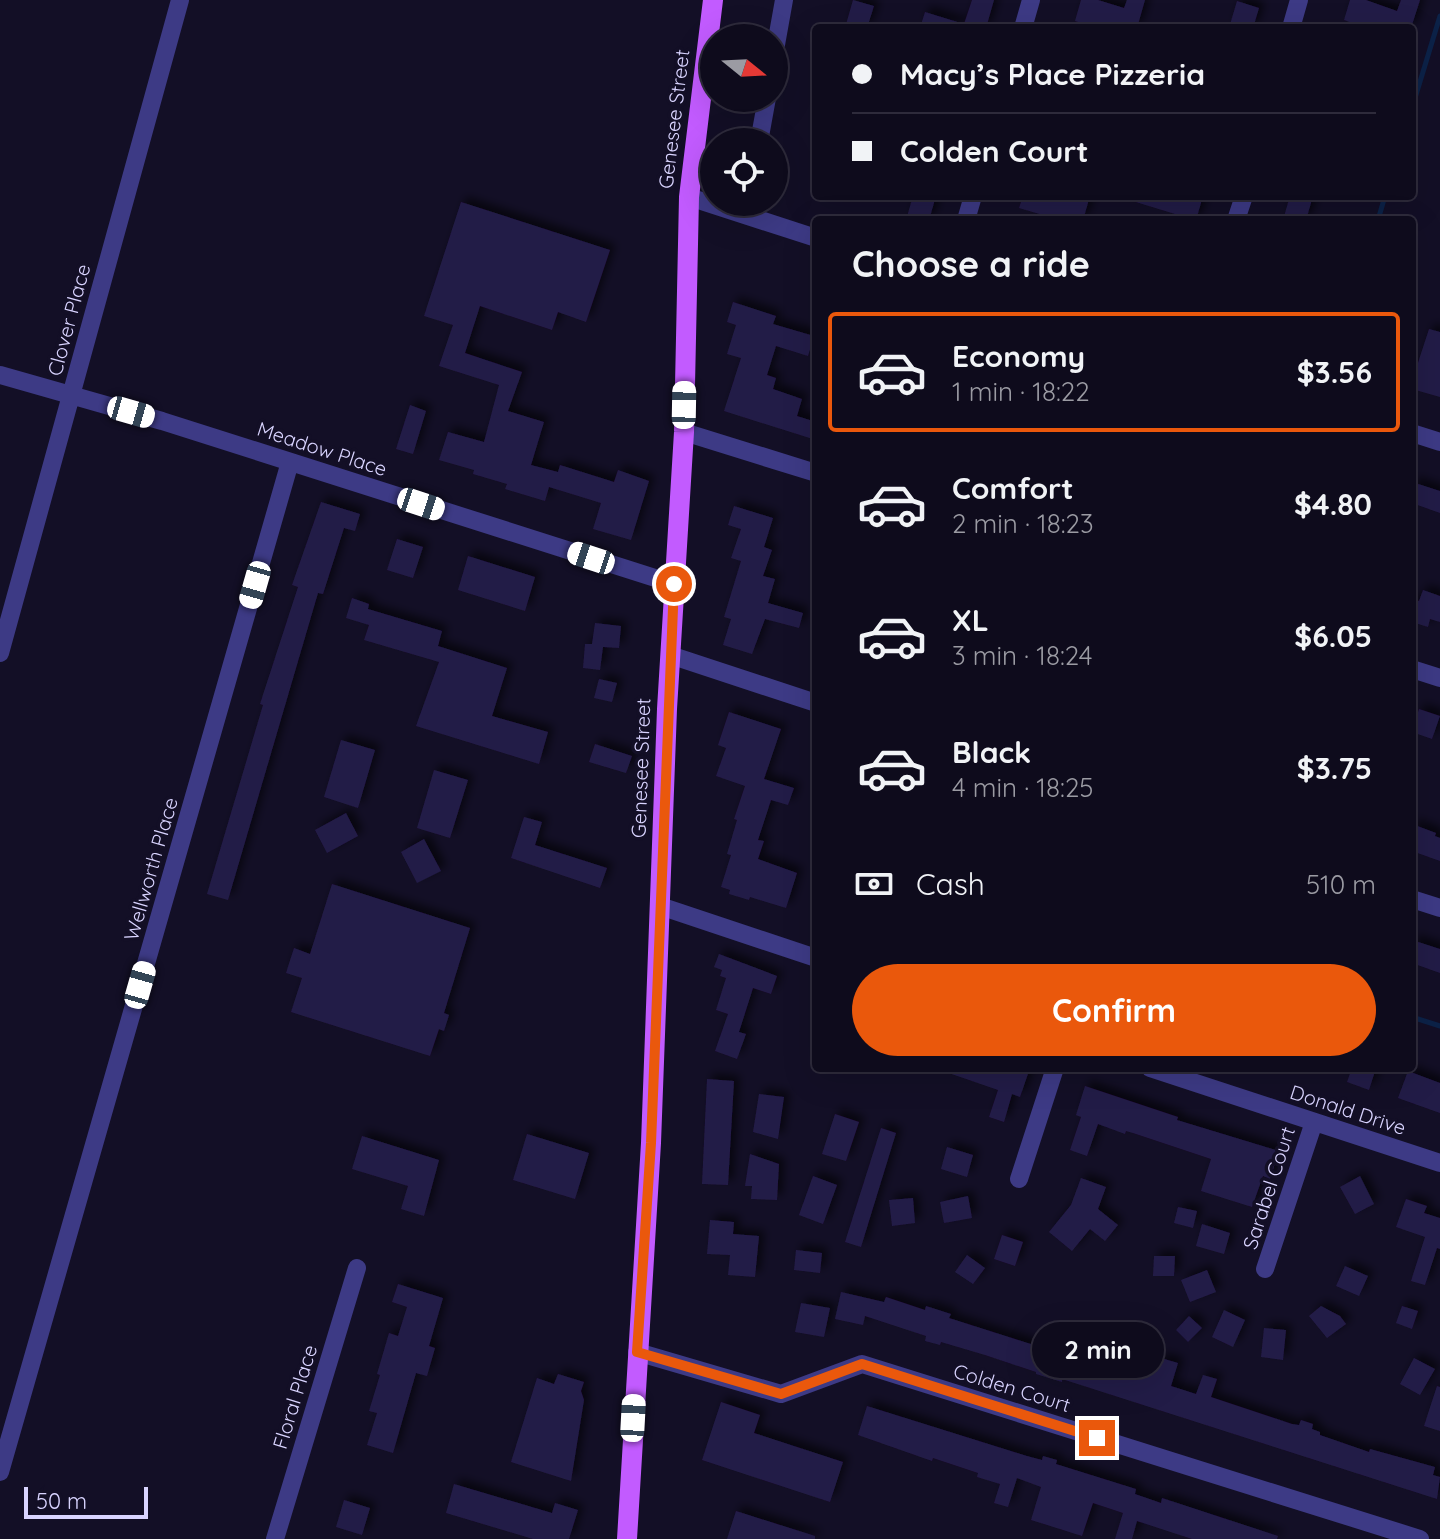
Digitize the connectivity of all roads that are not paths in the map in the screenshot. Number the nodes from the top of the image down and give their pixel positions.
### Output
1 (180, 0) edge
2 (713, 0) edge
3 (784, 0) edge
4 (1031, 0) edge
5 (1299, 0) edge
6 (780, 24) edge
7 (1024, 24) edge
8 (1292, 24) edge
9 (689, 197) junction
10 (700, 199) edge
11 (764, 216) edge
12 (812, 236) edge
13 (0, 375) edge
14 (71, 395) junction
15 (684, 432) junction
16 (1416, 434) edge
17 (1440, 442) edge
18 (290, 462) junction
19 (812, 472) edge
20 (674, 584) junction
21 (0, 653) edge
22 (670, 655) junction
23 (1416, 670) edge
24 (1440, 678) edge
25 (812, 702) edge
26 (1416, 900) edge
27 (660, 906) junction
28 (1440, 908) edge
29 (812, 957) edge
30 (1054, 1072) edge
31 (1162, 1072) edge
32 (1314, 1122) junction
33 (1440, 1163) edge
34 (1019, 1179) dead end
35 (357, 1268) dead end
36 (1265, 1269) dead end
37 (637, 1352) junction
38 (0, 1472) edge
39 (275, 1539) edge
40 (627, 1539) edge
41 (1420, 1539) edge

1 - 14 street, Clover Place
2 - 9 main road, Genesee Street
3 - 6 street
4 - 7 street
5 - 8 street
9 - 10 street
9 - 15 main road, Genesee Street
11 - 12 street
13 - 14 street, Meadow Place
14 - 18 street, Meadow Place
14 - 21 street, Clover Place
15 - 19 street
15 - 20 main road, Genesee Street
16 - 17 street
18 - 20 street, Meadow Place
18 - 38 street, Wellworth Place
20 - 22 main road, Genesee Street
22 - 25 street
22 - 27 main road, Genesee Street
23 - 24 street
26 - 28 street
27 - 29 street
27 - 37 main road, Genesee Street
30 - 34 street
31 - 32 street, Donald Drive
32 - 33 street, Donald Drive
32 - 36 street, Sarabel Court
35 - 39 street, Floral Place
37 - 40 main road, Genesee Street
37 - 41 street, Colden Court

